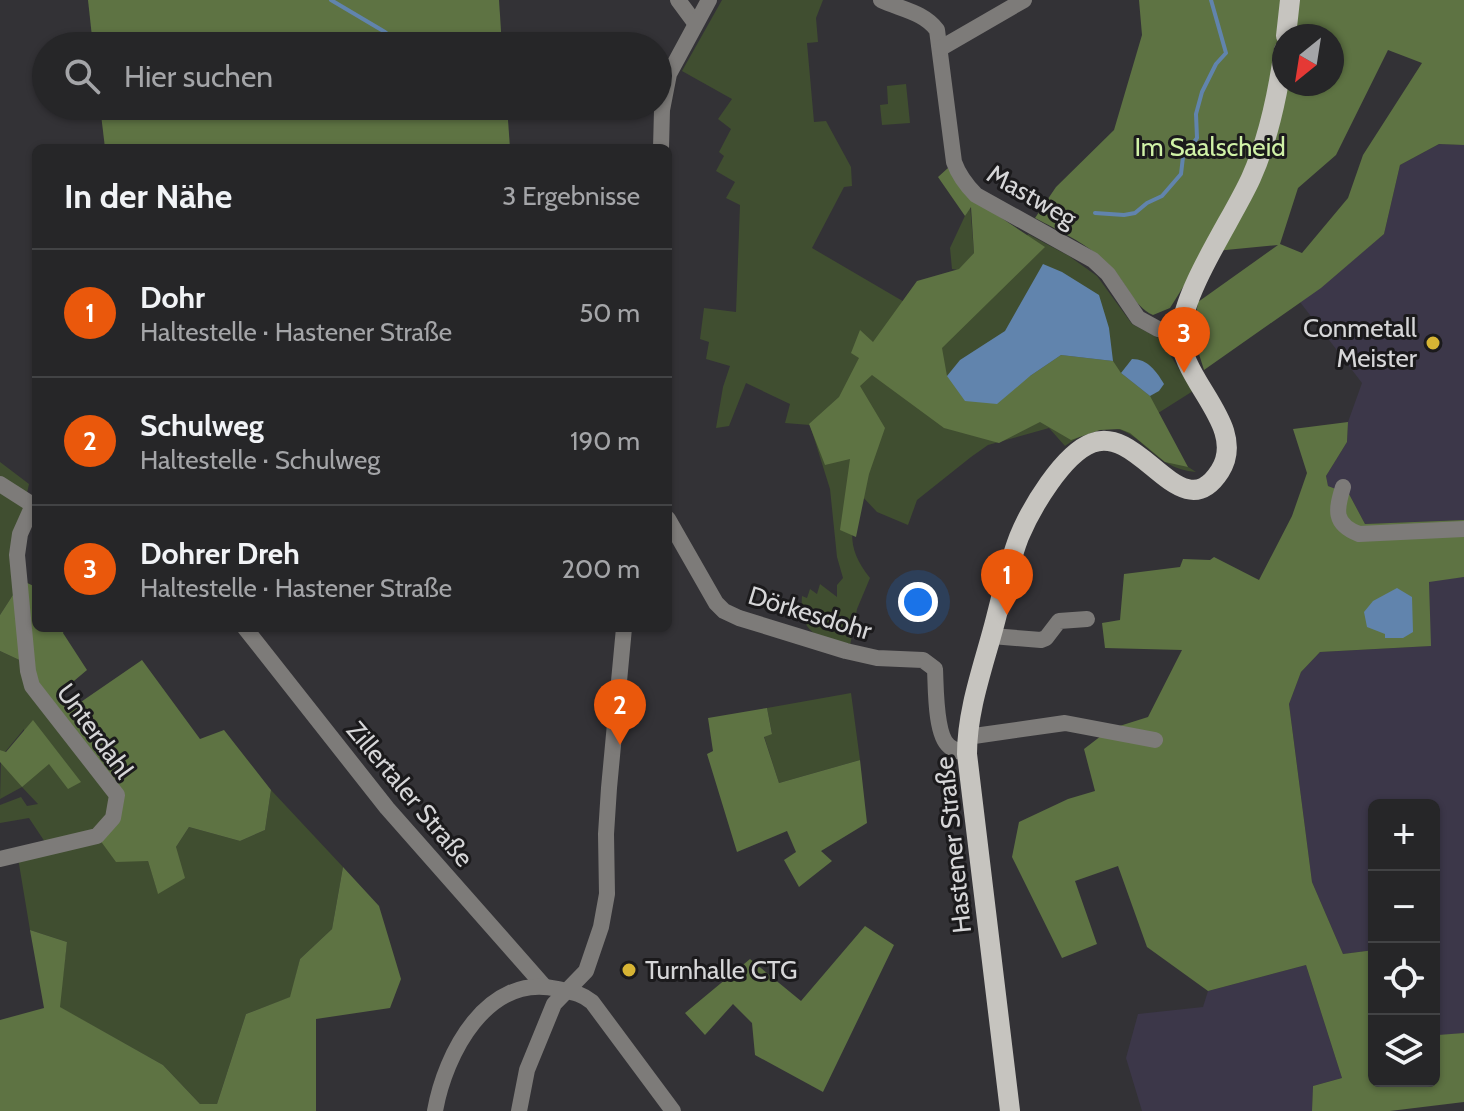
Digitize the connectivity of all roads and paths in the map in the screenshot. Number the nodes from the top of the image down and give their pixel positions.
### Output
1 (678, 0) edge
2 (709, 0) edge
3 (881, 0) edge
4 (1024, 0) edge
5 (1290, 0) edge
6 (695, 23) junction
7 (1287, 24) edge
8 (941, 48) junction
9 (672, 71) edge
10 (1275, 96) edge
11 (663, 120) edge
12 (661, 144) edge
13 (1181, 332) junction
14 (0, 484) edge
15 (1343, 487) dead end
16 (32, 504) edge
17 (32, 512) edge
18 (672, 526) edge
19 (1464, 529) edge
20 (1087, 619) dead end
21 (253, 632) edge
22 (624, 632) edge
23 (992, 636) junction
24 (1155, 740) dead end
25 (967, 746) junction
26 (0, 859) edge
27 (544, 986) junction
28 (566, 991) junction
29 (435, 1111) edge
30 (519, 1111) edge
31 (673, 1111) edge
32 (1010, 1111) edge

1 - 6 street
2 - 6 street
3 - 8 street, Mastweg
4 - 8 street
5 - 7 main road
6 - 9 street
8 - 13 street, Mastweg
10 - 13 main road
11 - 12 street
13 - 23 main road, Hastener Straße
14 - 16 street
15 - 19 street
17 - 26 street, Unterdahl
18 - 25 street, Dörkesdohr
20 - 23 street
21 - 27 street, Zillertaler Straße
22 - 28 street
23 - 25 main road, Hastener Straße
24 - 25 street
25 - 32 main road, Hastener Straße
27 - 28 street
27 - 29 street
28 - 30 street
28 - 31 street

